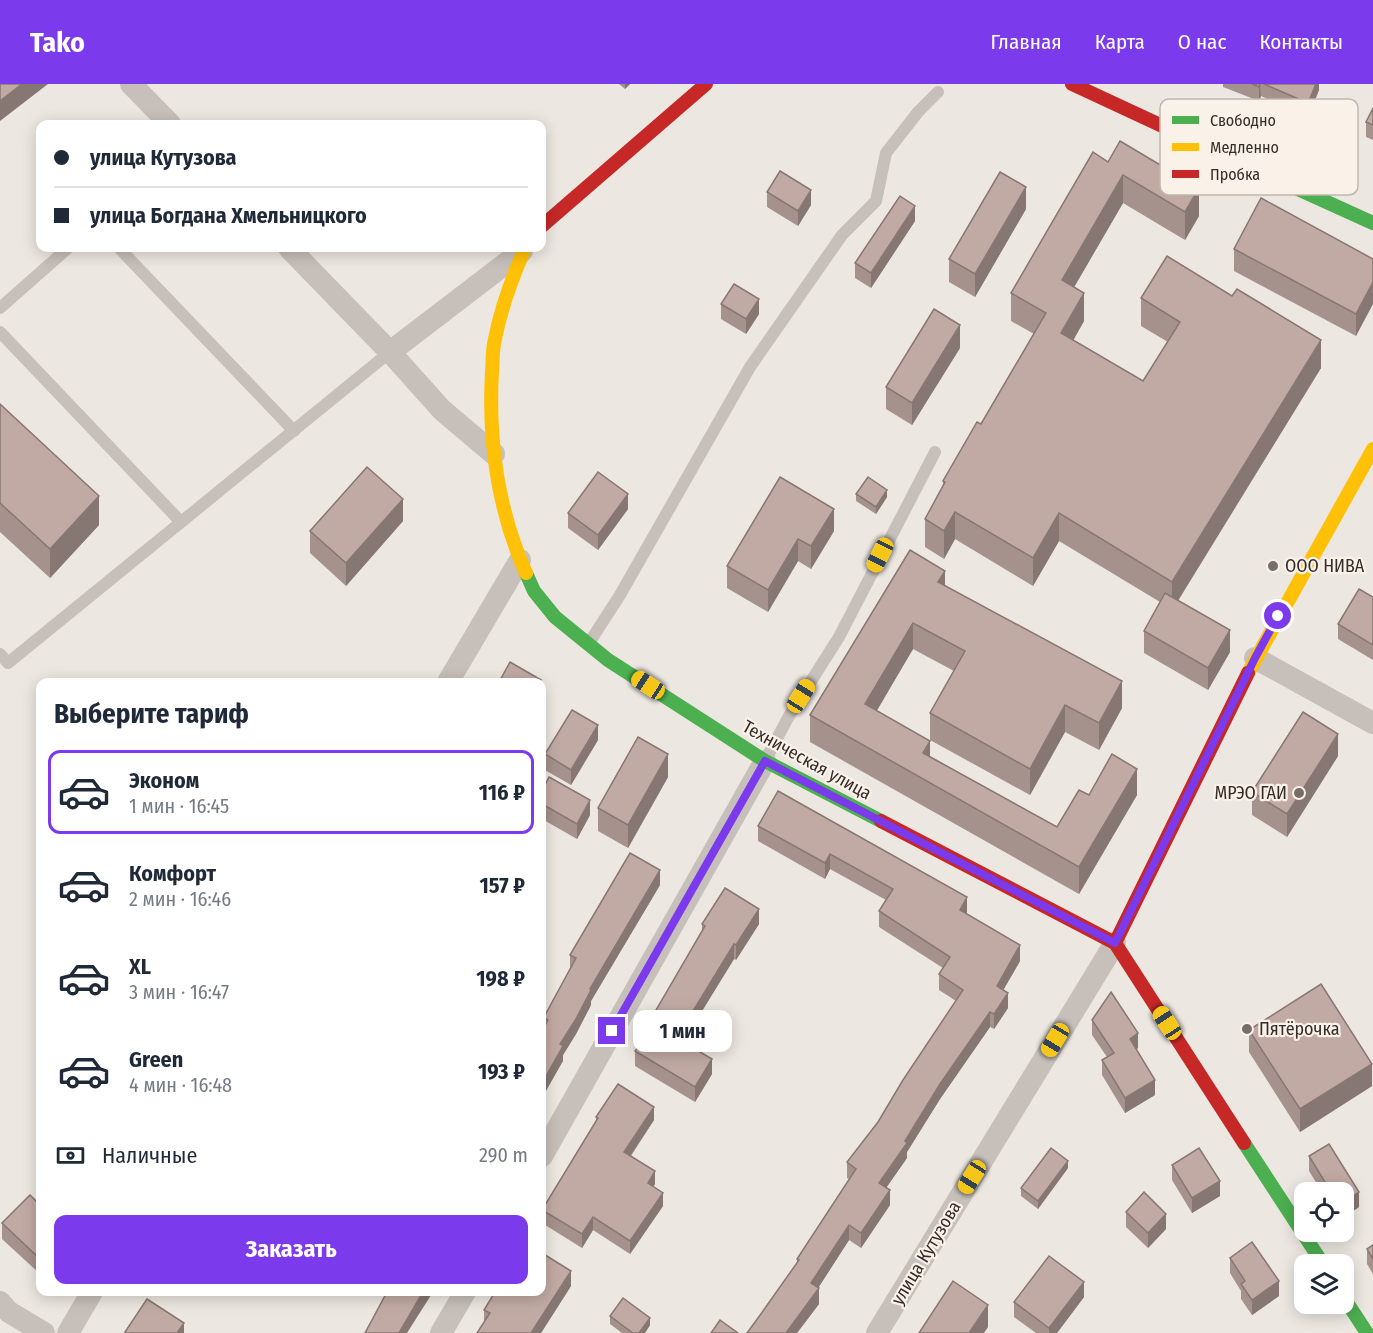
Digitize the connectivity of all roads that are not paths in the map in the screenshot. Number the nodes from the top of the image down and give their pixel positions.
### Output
1 (131, 84) edge
2 (706, 84) edge
3 (1072, 84) edge
4 (938, 92) dead end
5 (166, 120) edge
6 (1160, 125) edge
7 (1312, 195) edge
8 (546, 221) edge
9 (1373, 223) edge
10 (63, 252) edge
11 (123, 252) edge
12 (293, 252) edge
13 (520, 252) edge
14 (523, 252) edge
15 (0, 308) edge
16 (0, 332) edge
17 (390, 352) junction
18 (294, 431) junction
19 (1373, 449) edge
20 (935, 452) dead end
21 (494, 454) junction
22 (181, 522) junction
23 (520, 560) junction
24 (589, 644) junction
25 (0, 654) edge
26 (1255, 658) junction
27 (450, 678) edge
28 (1373, 723) edge
29 (765, 761) junction
30 (1115, 943) junction
31 (546, 1149) edge
32 (1317, 1254) edge
33 (90, 1296) edge
34 (463, 1296) edge
35 (0, 1302) edge
36 (1354, 1313) edge
37 (44, 1333) edge
38 (68, 1333) edge
39 (441, 1333) edge
40 (877, 1333) edge
41 (1367, 1333) edge

1 - 5 street
2 - 8 main road
3 - 6 main road
4 - 24 lane
7 - 9 main road
10 - 15 lane
11 - 18 lane
12 - 17 street
13 - 17 street
14 - 21 main road, Техническая улица
16 - 22 lane
17 - 18 lane
17 - 21 street
18 - 22 lane
19 - 26 main road, улица Кутузова
20 - 29 lane
21 - 23 main road, Техническая улица
22 - 25 lane
23 - 24 main road, Техническая улица
23 - 27 street
24 - 29 main road, Техническая улица
26 - 28 street
26 - 30 main road, улица Кутузова
29 - 30 main road, Техническая улица
29 - 31 street
30 - 32 main road
30 - 40 street, улица Кутузова
33 - 38 street
34 - 39 street
35 - 37 street
36 - 41 main road

